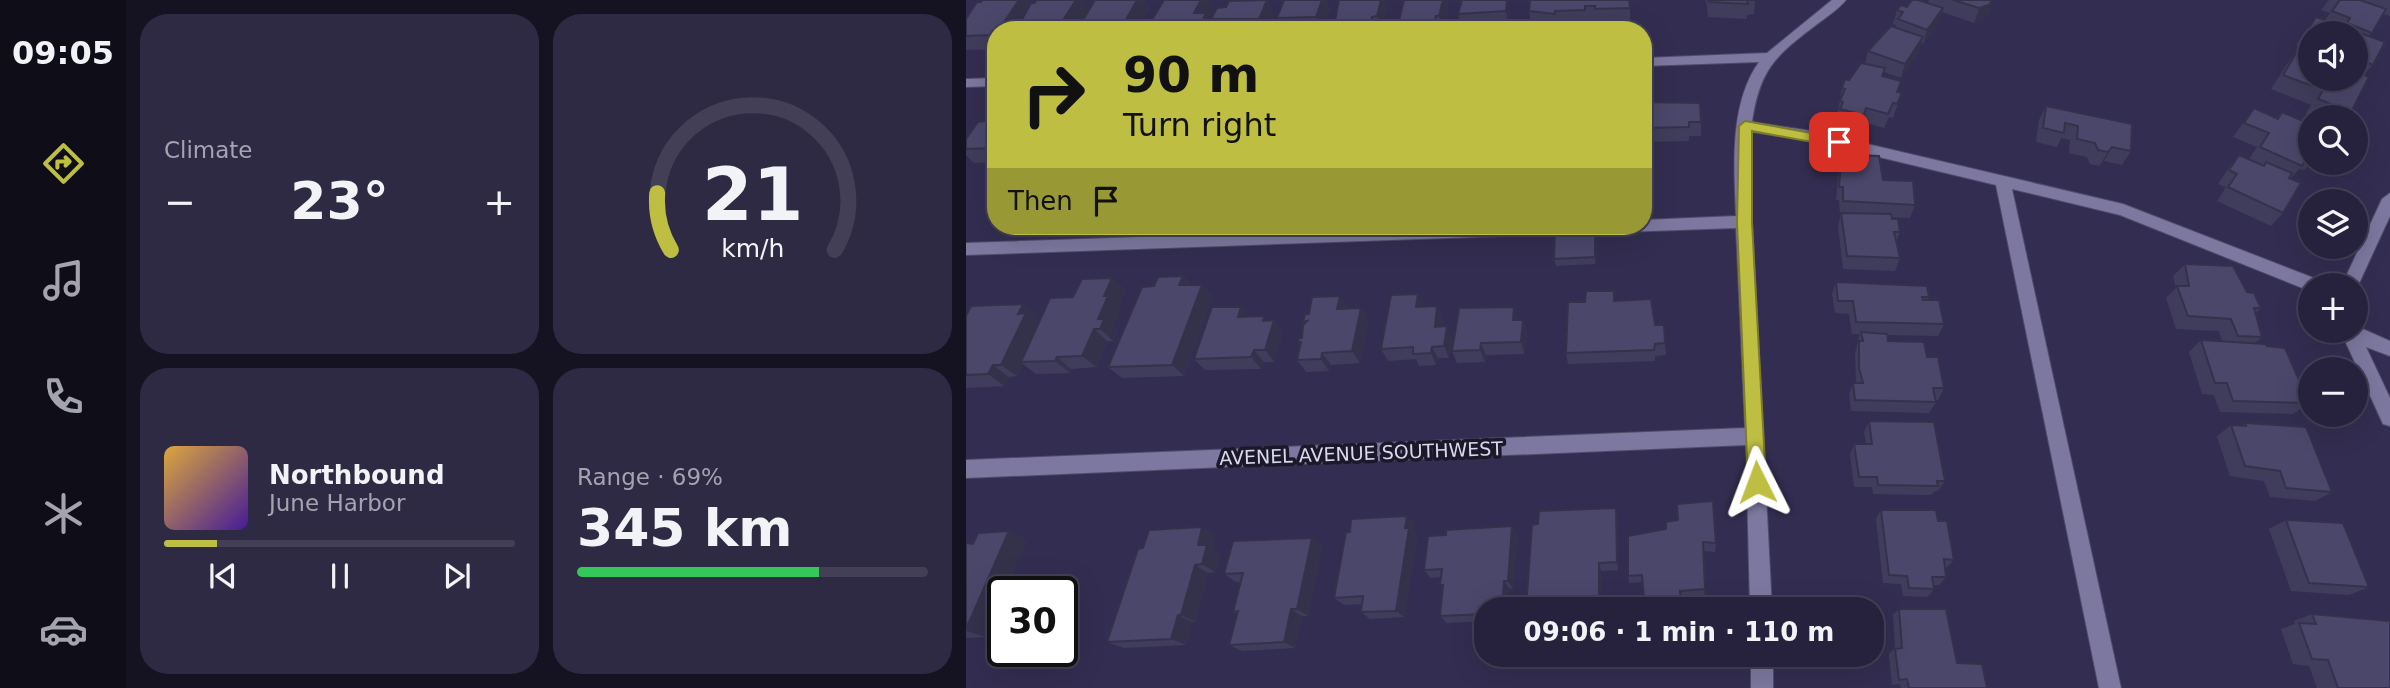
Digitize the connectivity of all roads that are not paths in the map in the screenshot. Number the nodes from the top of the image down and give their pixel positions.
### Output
1 (1840, 0) edge
2 (1771, 57) junction
3 (1652, 62) edge
4 (987, 82) edge
5 (966, 83) edge
6 (1745, 126) junction
7 (2002, 180) junction
8 (2390, 199) edge
9 (1744, 222) junction
10 (1652, 225) edge
11 (1383, 235) edge
12 (966, 250) edge
13 (2356, 273) edge
14 (2298, 279) edge
15 (2368, 339) edge
16 (2356, 343) edge
17 (2390, 349) edge
18 (2390, 418) edge
19 (1755, 436) junction
20 (966, 469) edge
21 (1761, 597) edge
22 (1762, 667) edge
23 (1762, 688) edge
24 (2110, 688) edge

1 - 2 street
2 - 3 street
2 - 6 street
4 - 5 street
6 - 7 street
6 - 9 street
7 - 14 street
7 - 24 street
8 - 13 street
9 - 10 street
9 - 19 street
11 - 12 street
15 - 17 street
16 - 18 street
19 - 20 street, AVENEL AVENUE SOUTHWEST
19 - 21 street
22 - 23 street

